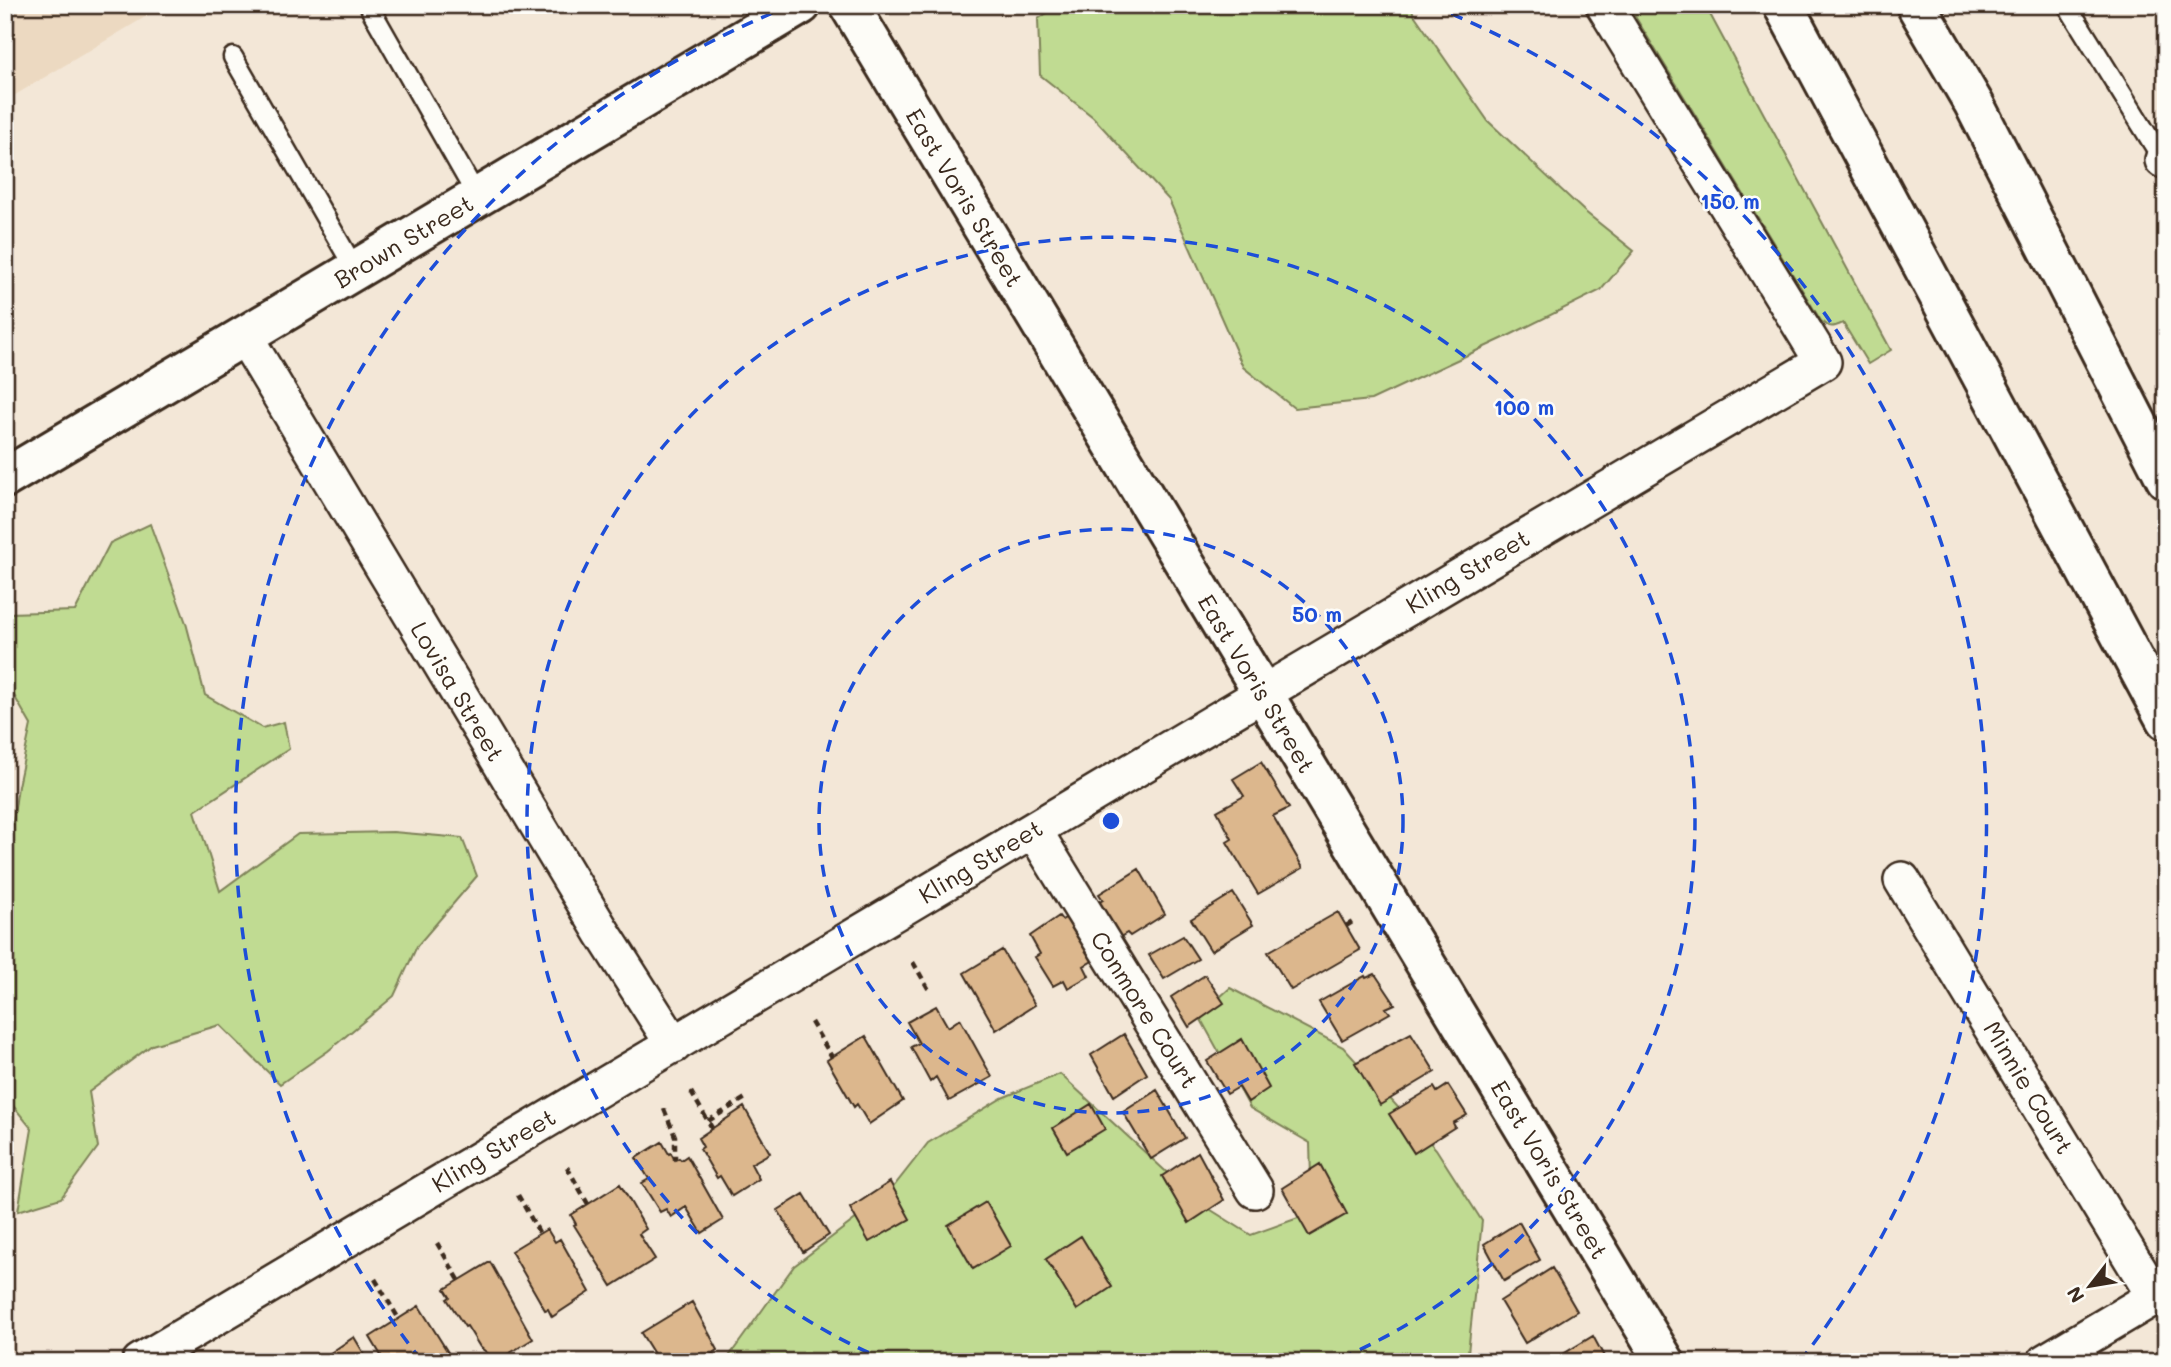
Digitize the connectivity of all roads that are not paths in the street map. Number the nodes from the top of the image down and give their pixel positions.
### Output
1 (801, 5) edge
2 (849, 5) edge
3 (1604, 5) edge
4 (1783, 5) edge
5 (1916, 5) edge
6 (1941, 5) edge
7 (2067, 5) edge
8 (371, 10) dead end
9 (233, 57) dead end
10 (1974, 104) junction
11 (2164, 159) edge
12 (478, 198) junction
13 (356, 271) junction
14 (245, 338) junction
15 (5, 478) edge
16 (2166, 479) edge
17 (1261, 693) junction
18 (2166, 720) edge
19 (1034, 831) junction
20 (1902, 880) dead end
21 (674, 1045) junction
22 (1255, 1190) dead end
23 (2160, 1293) edge
24 (140, 1362) edge
25 (1665, 1362) edge
26 (2045, 1362) edge

1 - 12 main road, Brown Street
2 - 17 main road, East Voris Street
3 - 17 street, Kling Street
4 - 18 main road
5 - 10 main road
6 - 10 main road
7 - 11 lane
8 - 12 lane
9 - 13 lane
10 - 16 main road
12 - 13 main road, Brown Street
13 - 14 main road, Brown Street
14 - 15 main road, Brown Street
14 - 21 street, Lovisa Street
17 - 19 street, Kling Street
17 - 25 main road, East Voris Street
19 - 21 street, Kling Street
19 - 22 street, Conmore Court
20 - 23 street, Minnie Court
21 - 24 street, Kling Street
23 - 26 street

